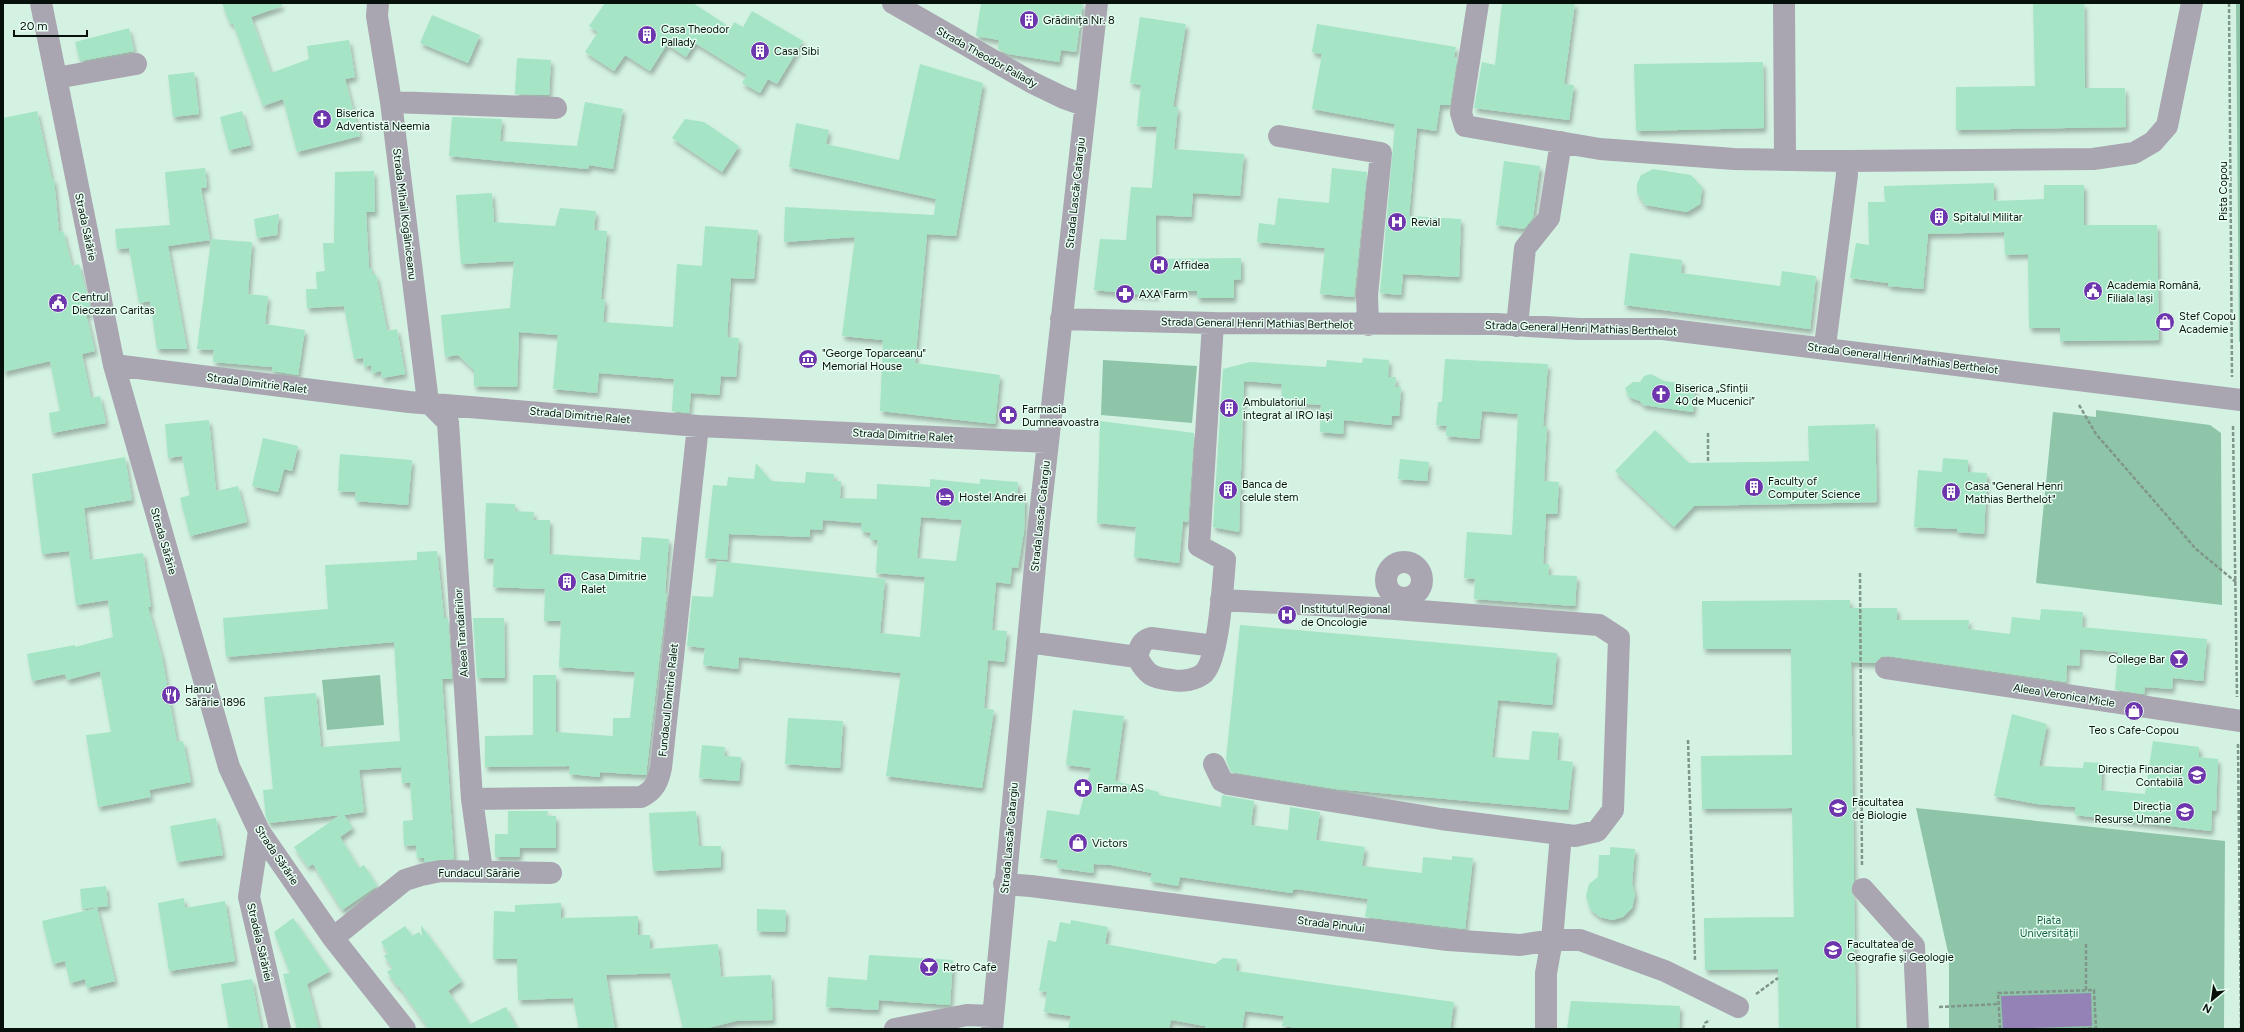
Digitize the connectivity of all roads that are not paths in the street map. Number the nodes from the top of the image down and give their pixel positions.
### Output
1 (41, 3) edge
2 (378, 3) edge
3 (893, 3) edge
4 (1097, 3) edge
5 (1478, 3) edge
6 (1784, 3) edge
7 (2192, 3) edge
8 (136, 64) dead end
9 (56, 78) junction
10 (391, 102) junction
11 (1084, 105) junction
12 (556, 108) dead end
13 (1279, 136) dead end
14 (1561, 142) junction
15 (1785, 160) junction
16 (1846, 161) junction
17 (1061, 319) junction
18 (1213, 323) junction
19 (1368, 325) junction
20 (1517, 326) junction
21 (1823, 349) junction
22 (114, 365) junction
23 (2241, 400) edge
24 (428, 402) junction
25 (698, 426) junction
26 (1047, 442) junction
27 (1221, 600) junction
28 (1028, 642) junction
29 (1215, 646) junction
30 (1137, 657) junction
31 (1886, 668) dead end
32 (2241, 721) edge
33 (1214, 764) dead end
34 (472, 799) junction
35 (259, 831) junction
36 (1561, 834) junction
37 (482, 871) junction
38 (551, 873) dead end
39 (1862, 880) road end
40 (1004, 884) junction
41 (333, 938) junction
42 (1552, 940) junction
43 (1738, 1008) dead end
44 (1918, 1018) edge
45 (993, 1022) edge
46 (280, 1029) edge
47 (405, 1029) edge
48 (895, 1029) edge
49 (1546, 1029) edge

1 - 9 street, Strada Sărărie
2 - 10 street, Strada Mihail Kogălniceanu
3 - 11 street, Strada Theodor Pallady
4 - 11 street, Strada Lascăr Catargiu
5 - 14 street
6 - 15 street
7 - 16 street
8 - 9 street
9 - 22 street, Strada Sărărie
10 - 12 street
10 - 24 street, Strada Mihail Kogălniceanu
11 - 17 street, Strada Lascăr Catargiu
13 - 19 street
14 - 15 street
14 - 20 street
15 - 16 street
16 - 21 street
17 - 18 street, Strada General Henri Mathias Berthelot
17 - 26 street, Strada Lascăr Catargiu
18 - 19 street, Strada General Henri Mathias Berthelot
18 - 27 street
19 - 20 street, Strada General Henri Mathias Berthelot
20 - 21 street, Strada General Henri Mathias Berthelot
21 - 23 street, Strada General Henri Mathias Berthelot
22 - 24 street, Strada Dimitrie Ralet
22 - 35 street, Strada Sărărie
24 - 25 street, Strada Dimitrie Ralet
24 - 34 street, Aleea Trandafirilor
25 - 26 street, Strada Dimitrie Ralet
25 - 34 street, Fundacul Dimitrie Ralet
26 - 28 street, Strada Lascăr Catargiu
27 - 29 street
27 - 36 street
28 - 30 street
28 - 40 street, Strada Lascăr Catargiu
29 - 30 street
29 - 30 street
31 - 32 street, Aleea Veronica Micle
33 - 36 street
34 - 37 street, Aleea Trandafirilor
35 - 41 street, Strada Sărărie
35 - 46 street, Stradela Sărăriei
36 - 42 street
37 - 38 street, Fundacul Sărărie
37 - 41 street, Fundacul Sărărie
39 - 44 street
40 - 42 street, Strada Pinului
40 - 45 street, Strada Lascăr Catargiu
41 - 47 street, Strada Sărărie
42 - 43 street, Strada Pinului
42 - 49 street
45 - 48 street

